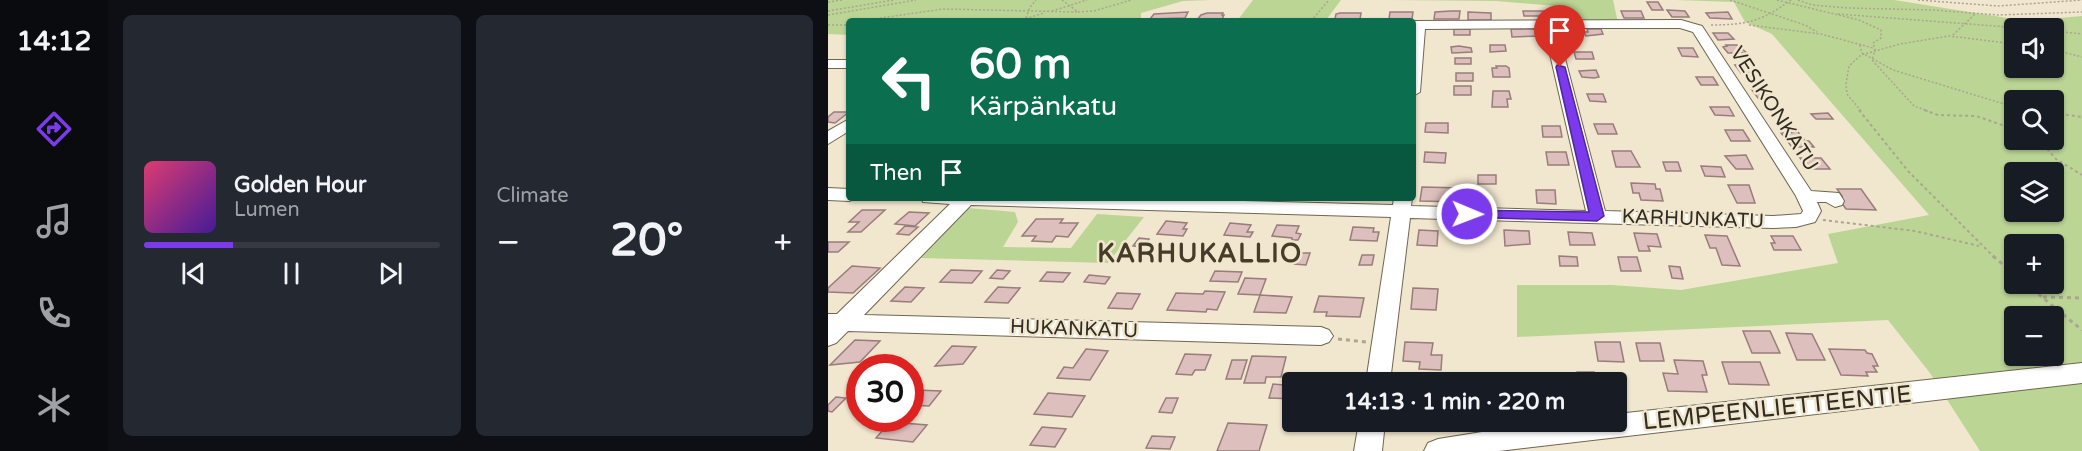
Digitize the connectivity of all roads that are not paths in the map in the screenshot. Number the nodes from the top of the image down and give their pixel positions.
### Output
1 (1416, 25) edge
2 (1550, 25) junction
3 (828, 64) edge
4 (846, 64) edge
5 (846, 126) edge
6 (828, 139) edge
7 (828, 194) edge
8 (846, 195) edge
9 (1805, 196) junction
10 (965, 201) edge
11 (1073, 201) edge
12 (1835, 201) dead end
13 (1238, 203) edge
14 (1402, 206) edge
15 (1597, 216) junction
16 (1808, 218) joint
17 (833, 327) edge
18 (1321, 336) road end
19 (1379, 372) edge
20 (2082, 373) edge
21 (1371, 432) edge
22 (1368, 451) edge
23 (1438, 451) edge

1 - 2 street
2 - 9 street, VESIKONKATU
2 - 15 street
3 - 4 street
5 - 6 street
7 - 8 street
9 - 12 street
9 - 16 street, VESIKONKATU
10 - 17 street
11 - 13 street, KARHUNKATU
13 - 14 street, KARHUNKATU
14 - 15 street, KARHUNKATU
14 - 19 street
15 - 16 street, KARHUNKATU
17 - 18 street, HUKANKATU
20 - 23 street, LEMPEENLIETTEENTIE
21 - 22 street

